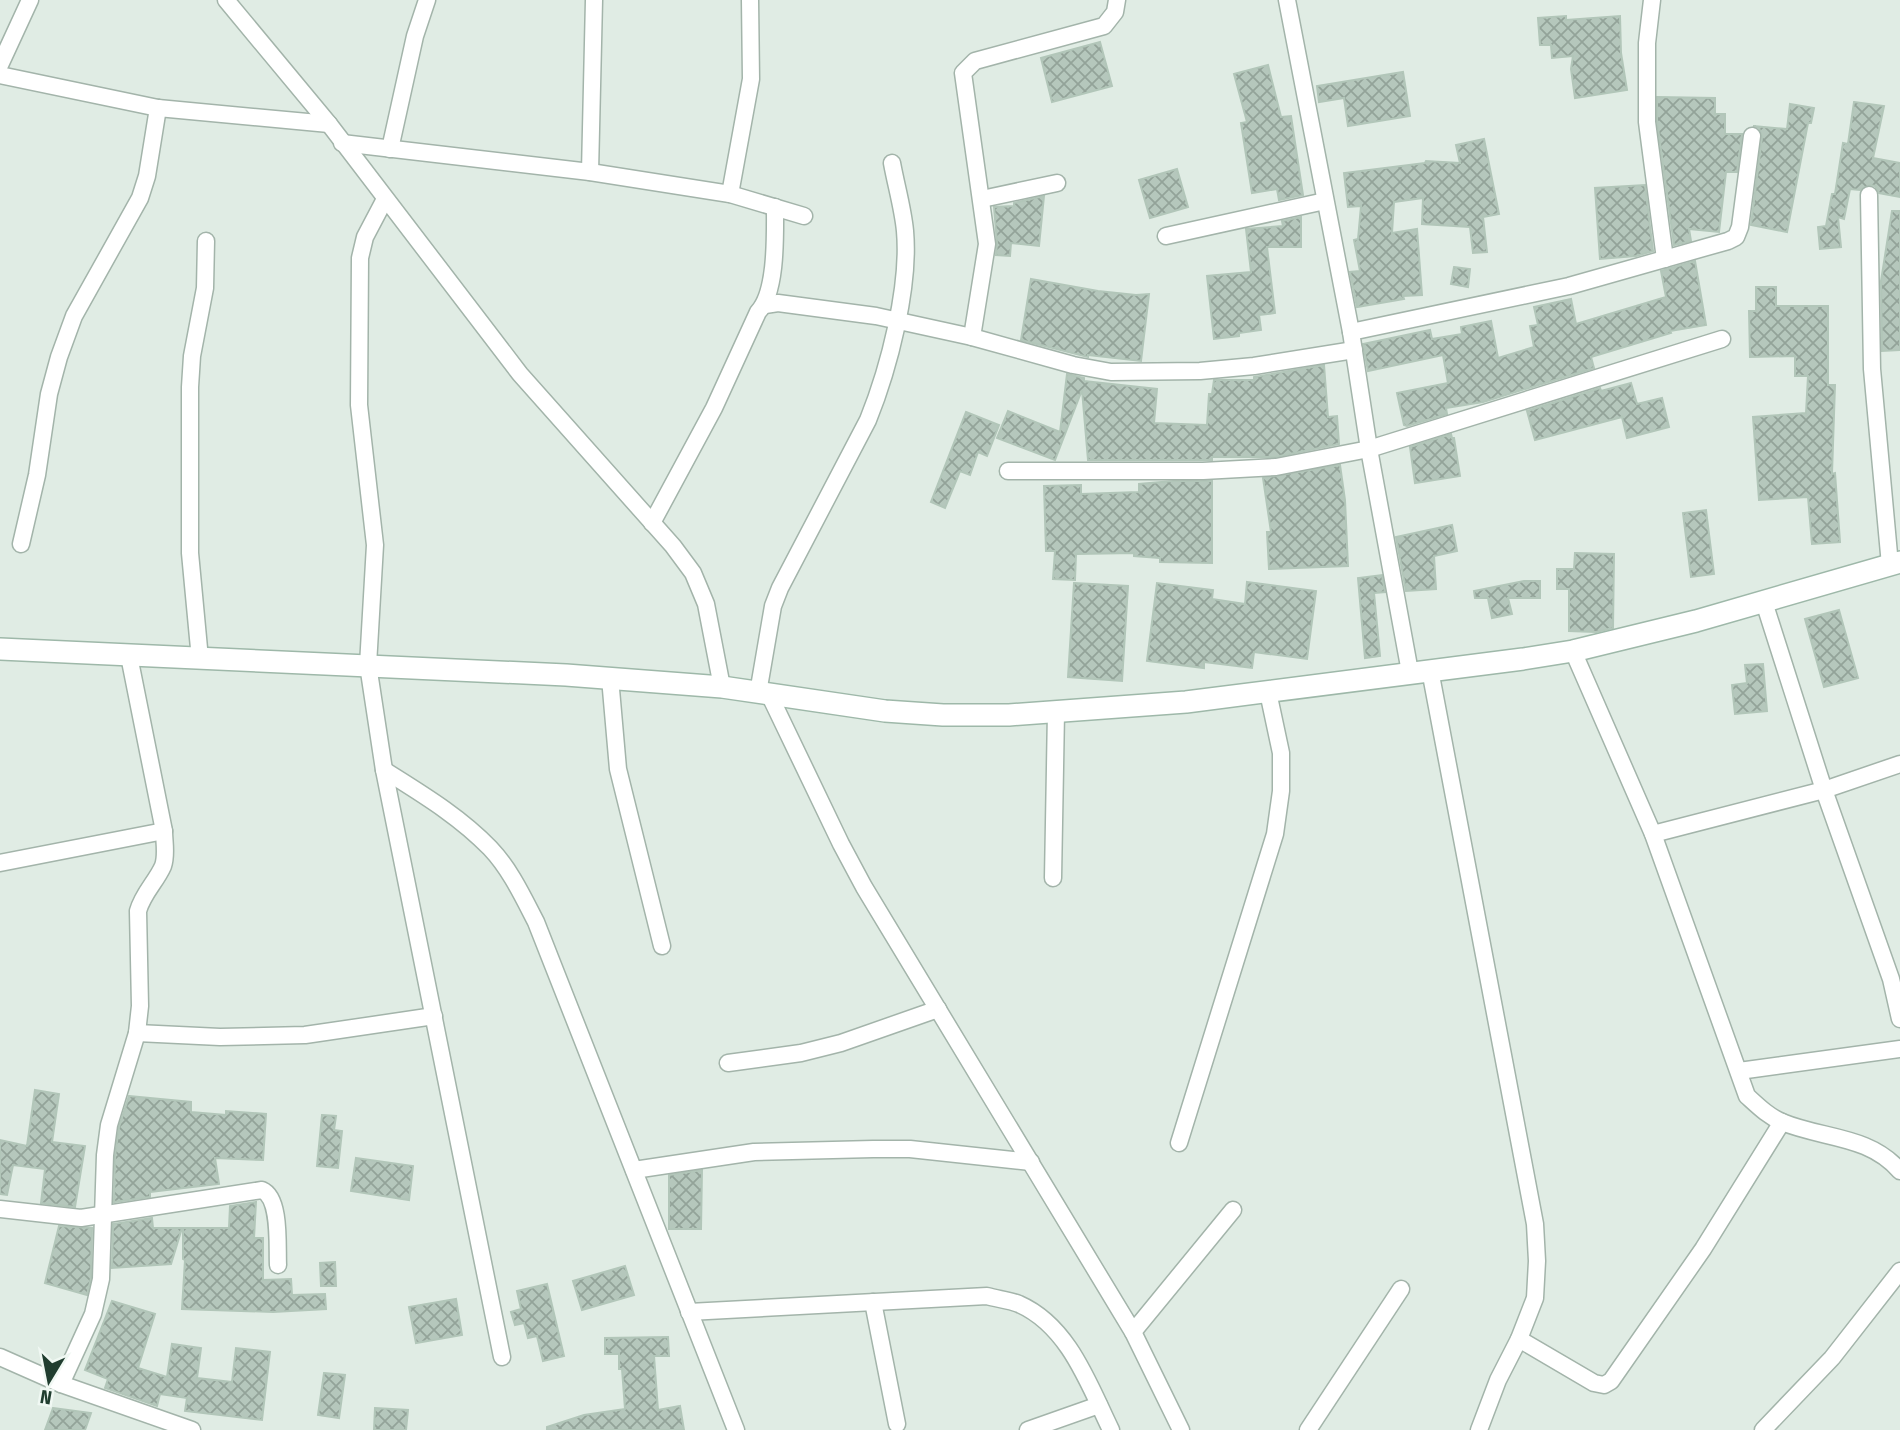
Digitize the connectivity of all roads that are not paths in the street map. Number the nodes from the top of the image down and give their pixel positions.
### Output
1 (30, 0) edge
2 (226, 0) edge
3 (427, 0) edge
4 (594, 0) edge
5 (750, 0) edge
6 (1117, 0) edge
7 (1287, 0) edge
8 (1652, 0) edge
9 (0, 65) edge
10 (0, 75) edge
11 (158, 108) junction
12 (329, 124) junction
13 (1752, 136) dead end
14 (342, 143) junction
15 (390, 149) junction
16 (892, 163) dead end
17 (590, 172) junction
18 (1057, 183) dead end
19 (730, 194) junction
20 (1868, 195) dead end
21 (384, 199) junction
22 (982, 199) junction
23 (1325, 201) junction
24 (775, 207) junction
25 (804, 216) dead end
26 (1166, 236) dead end
27 (206, 241) dead end
28 (1665, 259) junction
29 (765, 305) junction
30 (898, 321) junction
31 (1351, 332) junction
32 (972, 337) junction
33 (1722, 339) dead end
34 (1354, 350) junction
35 (1369, 449) junction
36 (1008, 471) dead end
37 (652, 523) junction
38 (21, 544) dead end
39 (1895, 564) edge
40 (1764, 602) junction
41 (0, 649) edge
42 (1573, 651) junction
43 (129, 656) junction
44 (200, 659) junction
45 (368, 665) junction
46 (1420, 671) junction
47 (610, 678) junction
48 (722, 687) junction
49 (1268, 692) junction
50 (764, 694) junction
51 (1056, 712) junction
52 (1900, 764) edge
53 (384, 770) junction
54 (1824, 790) junction
55 (164, 831) junction
56 (1653, 834) junction
57 (0, 863) edge
58 (1053, 878) dead end
59 (662, 946) dead end
60 (938, 1009) junction
61 (433, 1016) junction
62 (1900, 1019) edge
63 (136, 1032) junction
64 (1900, 1049) edge
65 (728, 1063) dead end
66 (1739, 1071) junction
67 (1782, 1122) junction
68 (1179, 1143) dead end
69 (1031, 1162) junction
70 (1897, 1166) edge
71 (634, 1170) junction
72 (0, 1209) edge
73 (1233, 1210) dead end
74 (104, 1216) junction
75 (278, 1265) dead end
76 (1900, 1271) edge
77 (1401, 1289) dead end
78 (873, 1302) junction
79 (690, 1312) junction
80 (1133, 1332) junction
81 (1519, 1339) junction
82 (0, 1357) edge
83 (502, 1357) dead end
84 (61, 1384) junction
85 (1098, 1405) junction
86 (897, 1424) dead end
87 (192, 1430) edge
88 (736, 1430) edge
89 (1028, 1430) edge
90 (1111, 1430) edge
91 (1181, 1430) edge
92 (1308, 1430) edge
93 (1479, 1430) edge
94 (1763, 1430) edge

1 - 9 street
2 - 12 street
3 - 15 street
4 - 17 street
5 - 19 street
6 - 22 street
7 - 23 street
8 - 28 street
10 - 11 street
11 - 12 street
11 - 38 street
12 - 14 street
13 - 28 street
14 - 15 street
14 - 21 street
15 - 17 street
16 - 30 street
17 - 19 street
18 - 22 street
19 - 24 street
20 - 39 street
21 - 37 street
21 - 45 street
22 - 32 street
23 - 26 street
23 - 31 street
24 - 25 street
24 - 29 street
27 - 44 street
28 - 31 street
29 - 30 street
29 - 37 street
30 - 32 street
30 - 50 street
31 - 34 street
32 - 34 street
33 - 35 street
34 - 35 street
35 - 36 street
35 - 46 street
37 - 48 street
39 - 40 street
40 - 42 street
40 - 54 street
41 - 43 street
42 - 46 street
42 - 56 street
43 - 44 street
43 - 55 street
44 - 45 street
45 - 47 street
45 - 53 street
46 - 49 street
46 - 81 street
47 - 48 street
47 - 59 street
48 - 50 street
49 - 51 street
49 - 68 street
50 - 51 street
50 - 60 street
51 - 58 street
52 - 54 street
53 - 61 street
53 - 71 street
54 - 56 street
54 - 62 street
55 - 57 street
55 - 63 street
56 - 66 street
60 - 65 street
60 - 69 street
61 - 63 street
61 - 83 street
63 - 74 street
64 - 66 street
66 - 67 street
67 - 70 street
67 - 81 street
69 - 71 street
69 - 80 street
71 - 79 street
72 - 74 street
73 - 80 street
74 - 75 street
74 - 84 street
76 - 94 street
77 - 92 street
78 - 79 street
78 - 85 street
78 - 86 street
79 - 88 street
80 - 91 street
81 - 93 street
82 - 84 street
84 - 87 street
85 - 89 street
85 - 90 street

